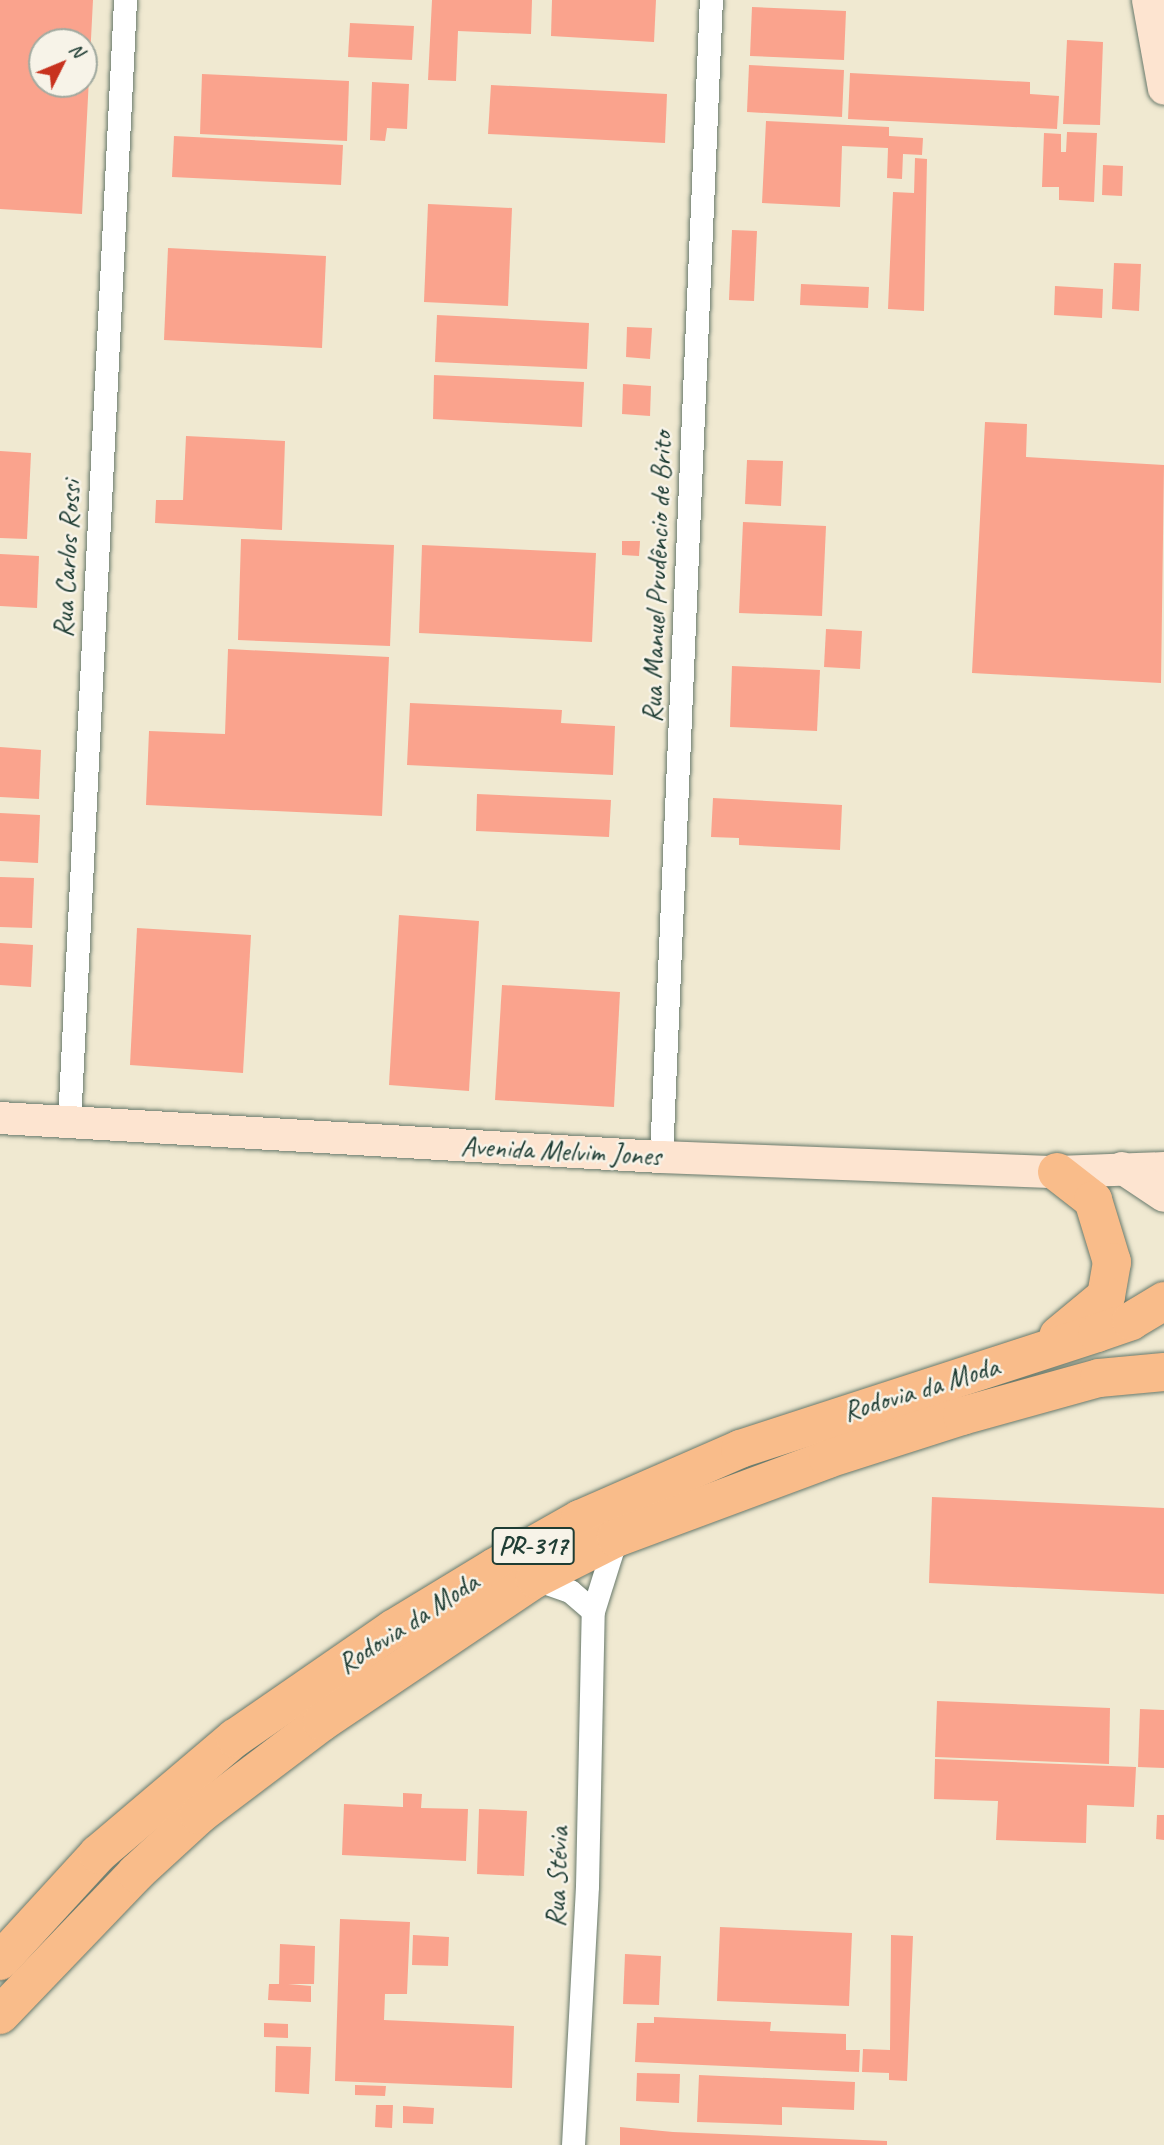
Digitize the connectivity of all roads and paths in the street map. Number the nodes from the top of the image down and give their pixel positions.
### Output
1 (125, 0) edge
2 (711, 0) edge
3 (1147, 0) edge
4 (1164, 89) edge
5 (0, 1118) edge
6 (69, 1122) junction
7 (661, 1157) junction
8 (1122, 1168) junction
9 (1164, 1168) edge
10 (1057, 1172) junction
11 (1164, 1196) edge
12 (1164, 1301) edge
13 (1020, 1359) junction
14 (1164, 1372) edge
15 (616, 1538) junction
16 (535, 1579) junction
17 (593, 1611) junction
18 (0, 1961) edge
19 (0, 2015) edge
20 (573, 2145) edge

1 - 6 street, Rua Carlos Rossi
2 - 7 street, Rua Manuel Prudêncio de Brito
3 - 4 street
5 - 6 street, Avenida Melvim Jones
6 - 7 street, Avenida Melvim Jones
7 - 10 street, Avenida Melvim Jones
8 - 9 street, Avenida Melvim Jones
8 - 10 street, Avenida Melvim Jones
8 - 11 street
10 - 13 highway
12 - 13 highway, Rodovia da Moda / PR-317
13 - 18 highway, Rodovia da Moda / PR-317
14 - 15 highway, Rodovia da Moda / PR-317
15 - 16 highway, Rodovia da Moda / PR-317
15 - 17 street, Rua Stévia
16 - 17 street
16 - 19 highway, Rodovia da Moda / PR-317
17 - 20 street, Rua Stévia

